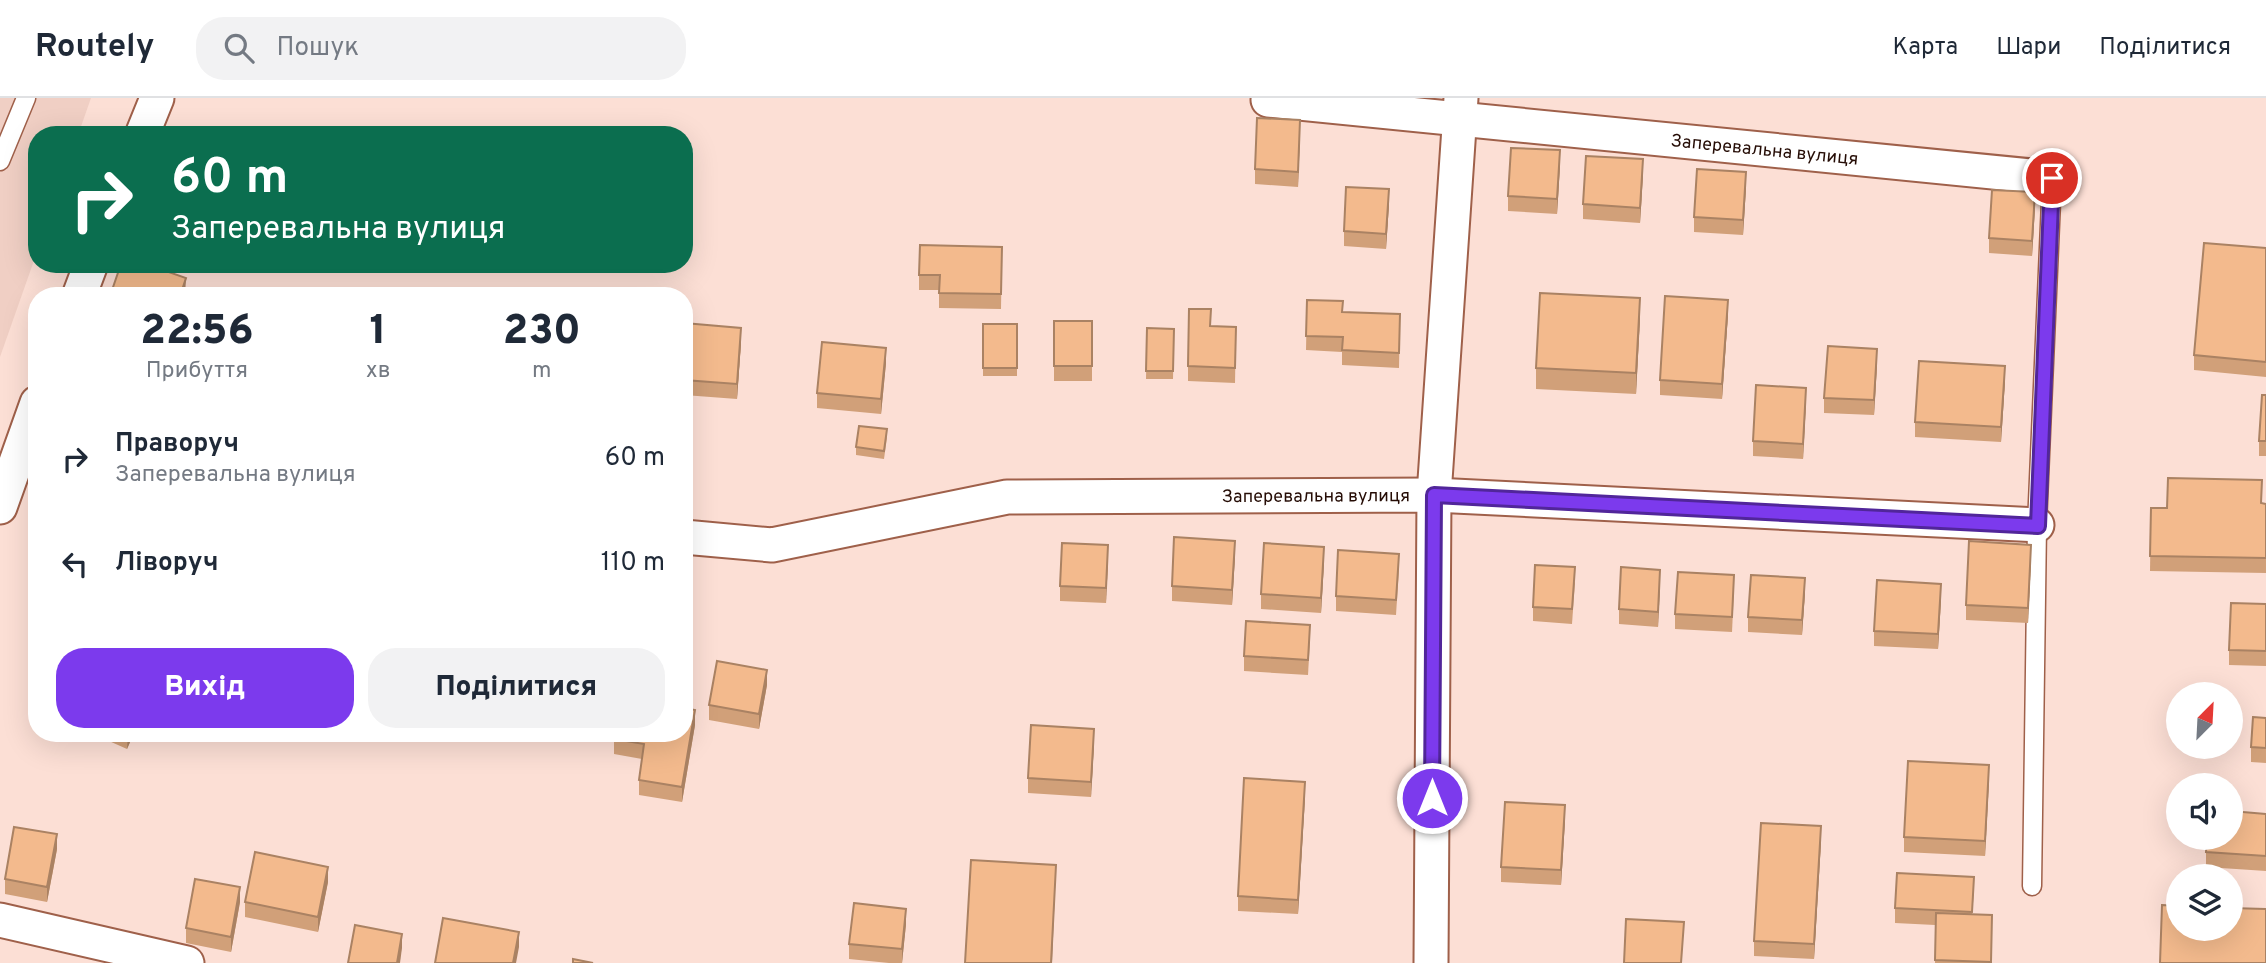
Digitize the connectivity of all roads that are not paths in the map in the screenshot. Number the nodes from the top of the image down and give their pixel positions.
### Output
1 (26, 98) edge
2 (157, 98) edge
3 (1268, 100) edge
4 (1460, 108) edge
5 (146, 126) edge
6 (0, 161) edge
7 (2052, 178) joint
8 (28, 444) edge
9 (1434, 495) junction
10 (0, 507) edge
11 (2038, 526) junction
12 (693, 538) edge
13 (2032, 886) dead end
14 (0, 920) edge
15 (187, 963) edge
16 (1431, 963) edge

1 - 6 lane
2 - 5 street
3 - 4 street, Заперевальна вулиця
4 - 7 street, Заперевальна вулиця
4 - 9 street
7 - 11 lane
8 - 10 street
9 - 11 street, Заперевальна вулиця
9 - 12 street, Заперевальна вулиця
9 - 16 street
11 - 13 lane
14 - 15 street

